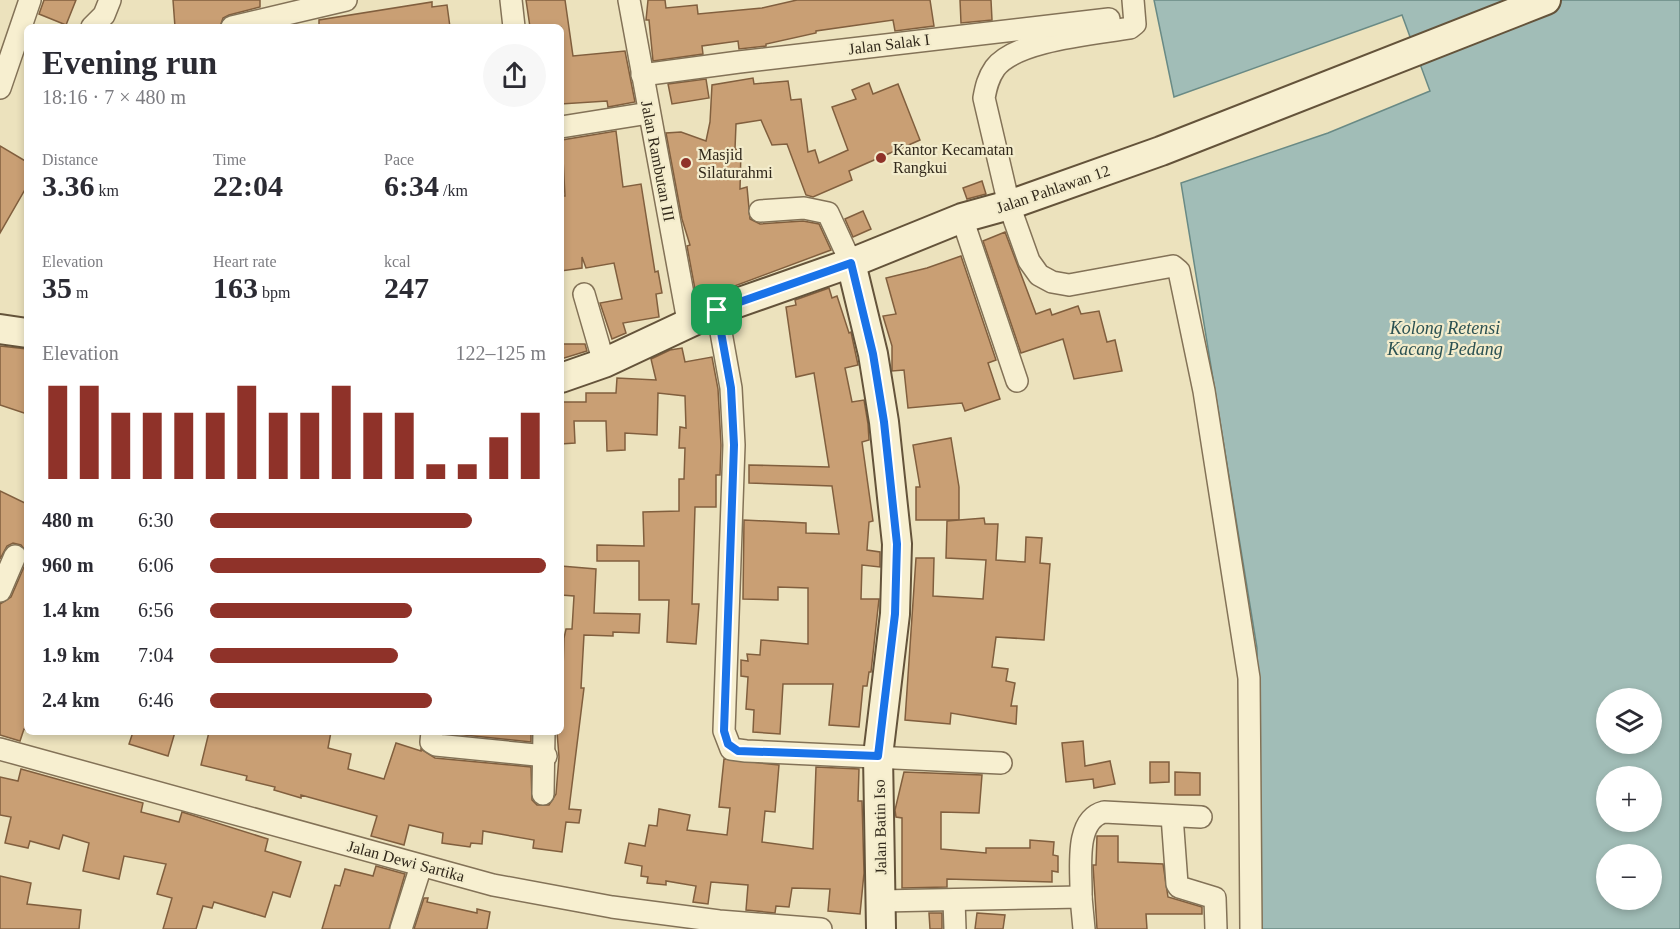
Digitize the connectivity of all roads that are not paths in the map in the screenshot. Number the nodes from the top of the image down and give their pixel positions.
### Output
1 (30, 0) edge
2 (110, 0) edge
3 (346, 0) edge
4 (511, 0) edge
5 (629, 0) edge
6 (1546, 0) edge
7 (1134, 8) edge
8 (95, 24) edge
9 (245, 24) edge
10 (514, 24) edge
11 (642, 75) junction
12 (0, 88) edge
13 (649, 113) junction
14 (564, 127) edge
15 (1009, 205) junction
16 (760, 211) dead end
17 (962, 218) junction
18 (851, 263) junction
19 (584, 294) dead end
20 (717, 310) junction
21 (688, 321) junction
22 (0, 329) edge
23 (24, 333) edge
24 (604, 363) junction
25 (564, 377) edge
26 (1017, 381) dead end
27 (14, 556) edge
28 (0, 591) edge
29 (432, 735) edge
30 (544, 735) edge
31 (0, 749) edge
32 (546, 756) junction
33 (878, 756) junction
34 (1001, 763) dead end
35 (543, 794) dead end
36 (1172, 816) junction
37 (1201, 817) dead end
38 (421, 866) junction
39 (1081, 897) junction
40 (954, 900) junction
41 (881, 901) junction
42 (401, 929) edge
43 (821, 929) edge
44 (881, 929) edge
45 (955, 929) edge
46 (1084, 929) edge
47 (1215, 929) edge
48 (1251, 929) edge

1 - 12 street
2 - 8 street
3 - 9 street
4 - 10 street
5 - 11 street, Jalan Rambutan III
6 - 15 main road, Jalan Pahlawan 12
7 - 11 street, Jalan Salak I
7 - 15 street
11 - 13 street, Jalan Rambutan III
13 - 14 street
13 - 21 street, Jalan Rambutan III
15 - 17 main road, Jalan Pahlawan 12
15 - 48 street
16 - 18 street
17 - 18 main road, Jalan Pahlawan 12
17 - 26 street
18 - 20 main road, Jalan Pahlawan 12
18 - 33 main road, Jalan Batin Iso
19 - 24 street
20 - 21 main road, Jalan Pahlawan 12
20 - 33 street
21 - 24 main road, Jalan Pahlawan 12
22 - 23 main road
24 - 25 main road, Jalan Pahlawan 12
27 - 28 street
29 - 32 street
30 - 32 street
31 - 38 street, Jalan Dewi Sartika
32 - 35 street
33 - 34 street
33 - 41 main road, Jalan Batin Iso
36 - 37 street
36 - 39 street
36 - 47 street
38 - 42 street
38 - 43 street, Jalan Dewi Sartika
39 - 40 street
39 - 46 street
40 - 41 street
40 - 45 street
41 - 44 main road, Jalan Batin Iso

